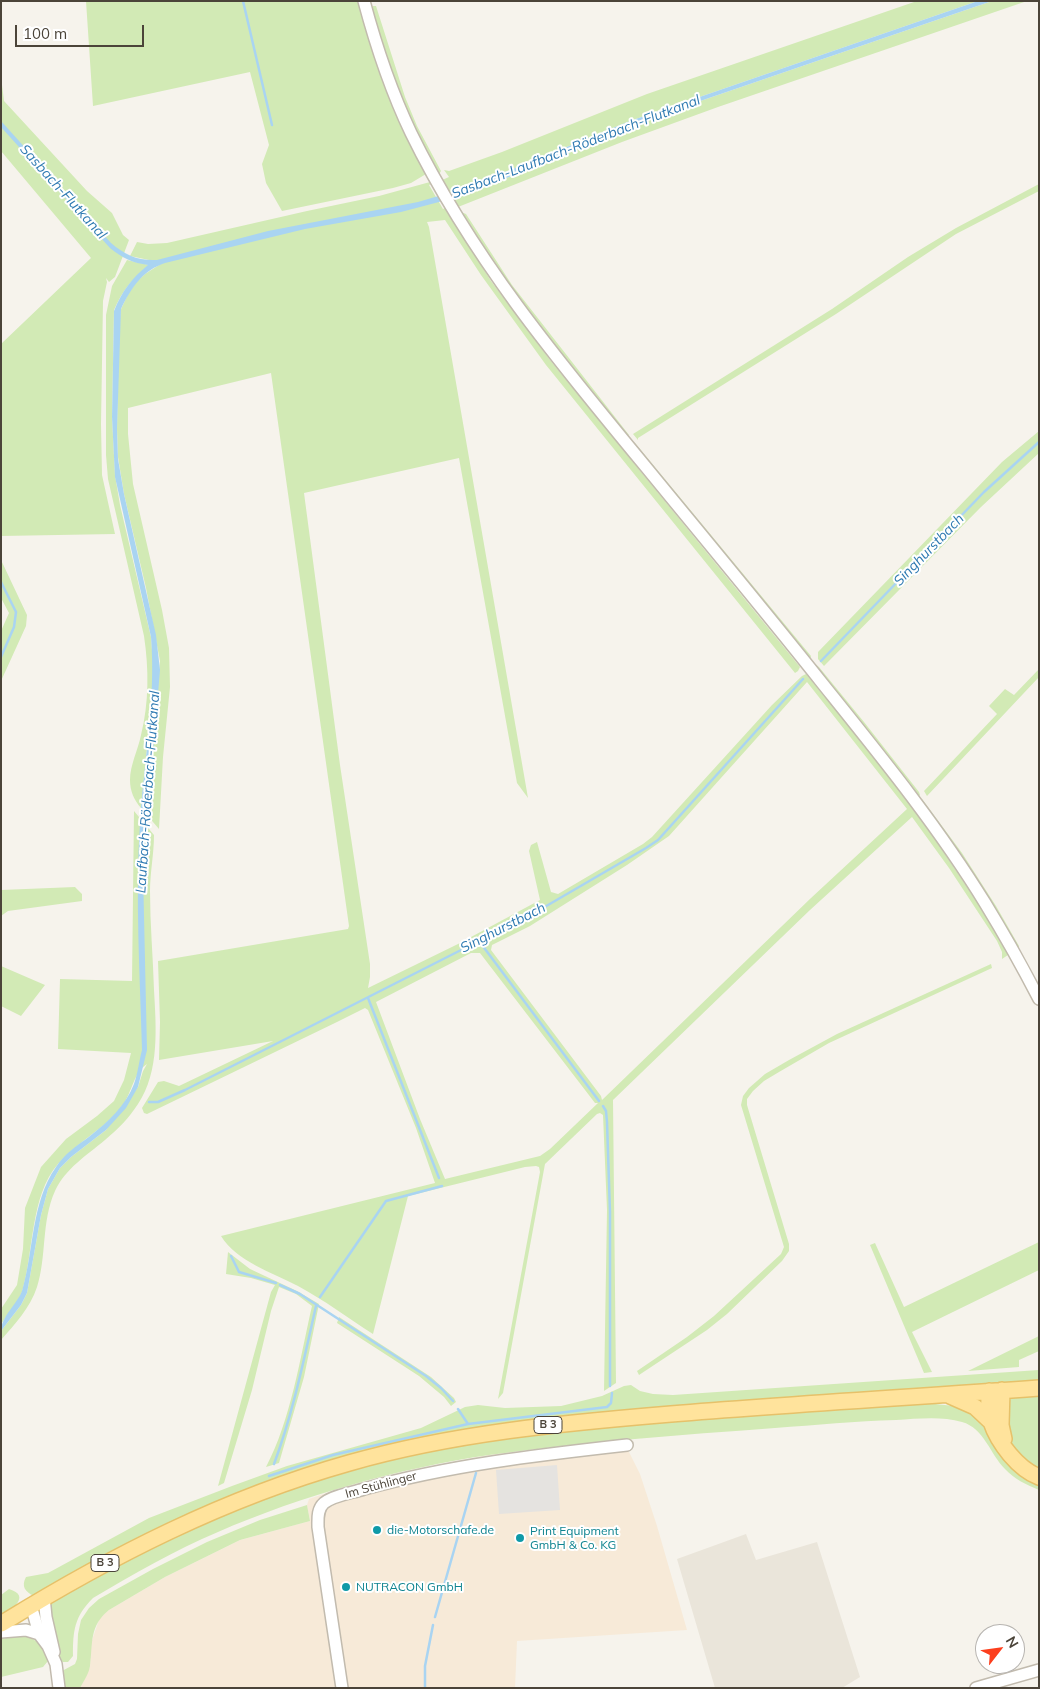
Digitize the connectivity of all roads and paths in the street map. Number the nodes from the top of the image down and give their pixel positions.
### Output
1 (364, 1) edge
2 (1039, 999) edge
3 (1039, 1388) edge
4 (996, 1391) junction
5 (944, 1394) junction
6 (991, 1422) junction
7 (627, 1445) dead end
8 (1006, 1448) junction
9 (1039, 1477) edge
10 (38, 1601) junction
11 (1, 1624) edge
12 (1, 1632) edge
13 (39, 1634) junction
14 (56, 1664) junction
15 (1039, 1670) edge
16 (59, 1688) edge
17 (342, 1688) edge
18 (976, 1688) edge

1 - 2 street
3 - 4 main road, B 3
4 - 5 main road, B 3
4 - 6 main road
4 - 8 main road
5 - 6 main road
5 - 10 main road, B 3
6 - 8 main road
7 - 17 street, Im Stühlinger
8 - 9 main road
10 - 11 main road, B 3
10 - 13 street
10 - 14 street
12 - 13 street
13 - 14 street
14 - 16 street
15 - 18 street

